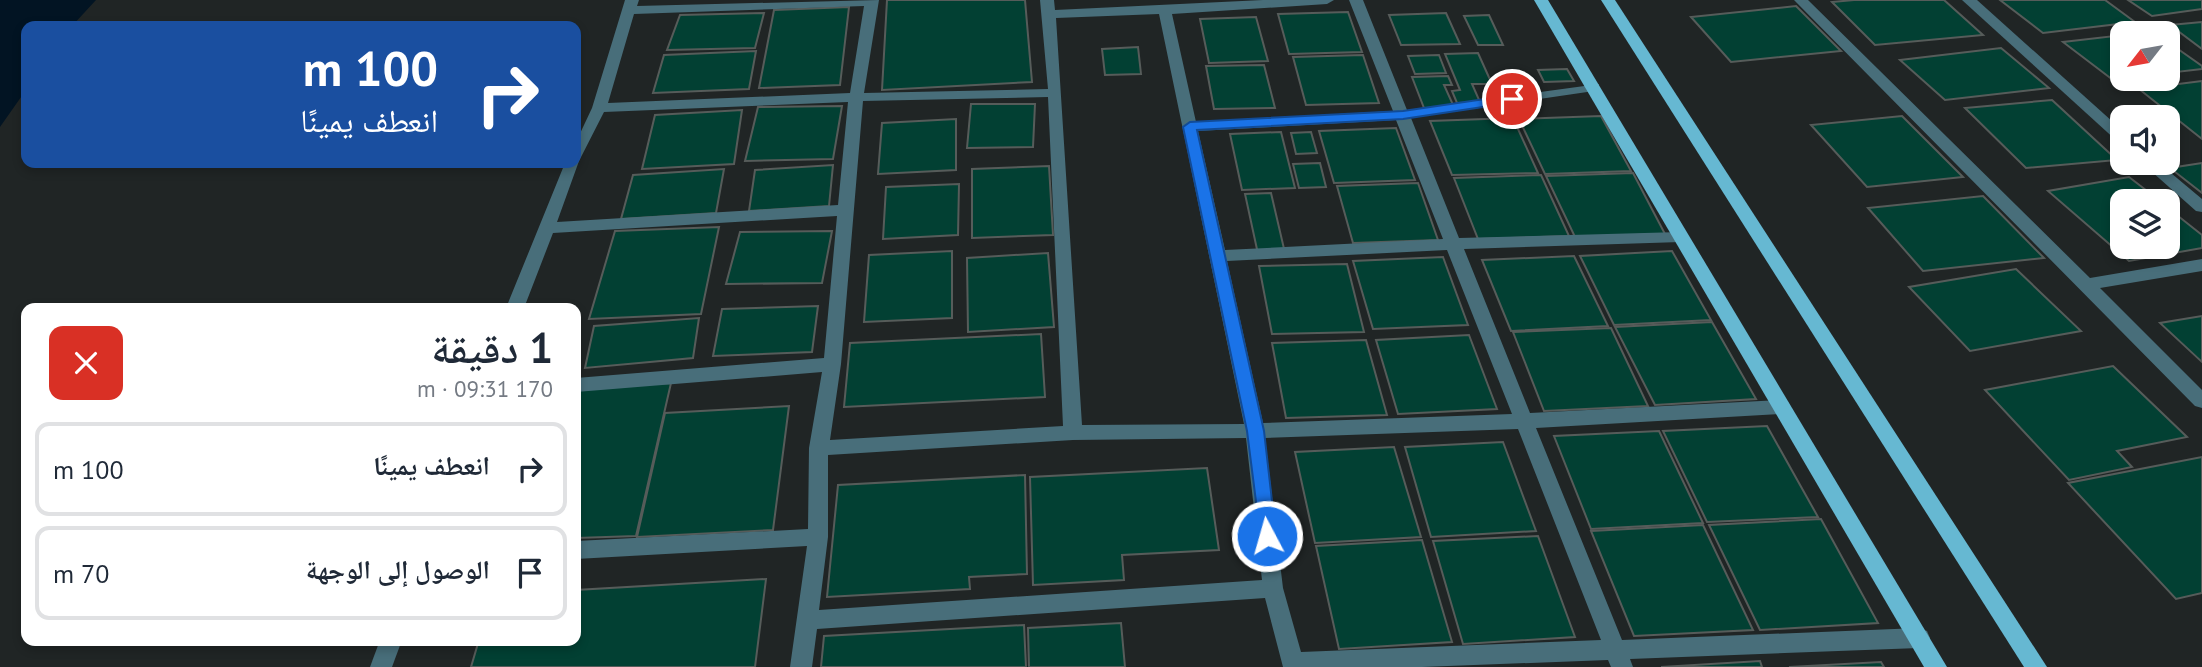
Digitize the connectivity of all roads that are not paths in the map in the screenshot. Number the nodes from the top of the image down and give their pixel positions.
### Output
1 (1327, 0) edge
2 (1356, 0) edge
3 (1541, 0) edge
4 (1608, 0) edge
5 (1801, 0) edge
6 (1969, 0) edge
7 (872, 1) edge
8 (631, 5) edge
9 (1048, 7) edge
10 (1165, 10) junction
11 (1594, 87) junction
12 (1054, 93) junction
13 (856, 97) junction
14 (599, 108) junction
15 (1403, 115) junction
16 (1190, 127) junction
17 (2110, 127) edge
18 (581, 146) edge
19 (571, 168) edge
20 (2164, 175) edge
21 (2202, 207) edge
22 (847, 210) junction
23 (545, 228) junction
24 (1681, 237) junction
25 (1452, 244) junction
26 (1218, 257) junction
27 (2202, 265) edge
28 (2085, 285) junction
29 (517, 303) edge
30 (831, 364) junction
31 (581, 385) edge
32 (2202, 401) edge
33 (1781, 407) junction
34 (1525, 421) junction
35 (1255, 431) junction
36 (1073, 433) junction
37 (819, 448) junction
38 (818, 537) junction
39 (581, 550) edge
40 (1273, 588) junction
41 (807, 620) junction
42 (1919, 638) junction
43 (389, 646) edge
44 (1618, 658) edge
45 (1294, 664) edge
46 (381, 667) edge
47 (801, 667) edge
48 (1936, 667) edge
49 (2036, 667) edge

1 - 10 street
2 - 15 street
3 - 11 main road
4 - 49 main road
5 - 28 street
6 - 17 street
7 - 8 street
7 - 13 street
8 - 14 street
9 - 10 street
9 - 12 street
10 - 16 street
11 - 15 street
11 - 24 main road
12 - 13 street
12 - 36 street
13 - 14 street
13 - 22 street
14 - 18 street
15 - 16 street
15 - 25 street
16 - 26 street
19 - 23 street
20 - 21 street
22 - 23 street
22 - 30 street
23 - 29 street
24 - 25 street
24 - 33 main road
25 - 26 street
25 - 34 street
26 - 35 street
27 - 28 street
28 - 32 street
30 - 31 street
30 - 37 street
33 - 34 street
33 - 42 main road
34 - 35 street
34 - 44 street
35 - 36 street
35 - 40 street
36 - 37 street
37 - 38 street
38 - 39 street
38 - 41 street
40 - 41 street
40 - 45 street
41 - 47 street
42 - 44 street
42 - 48 main road
43 - 46 street
44 - 45 street

